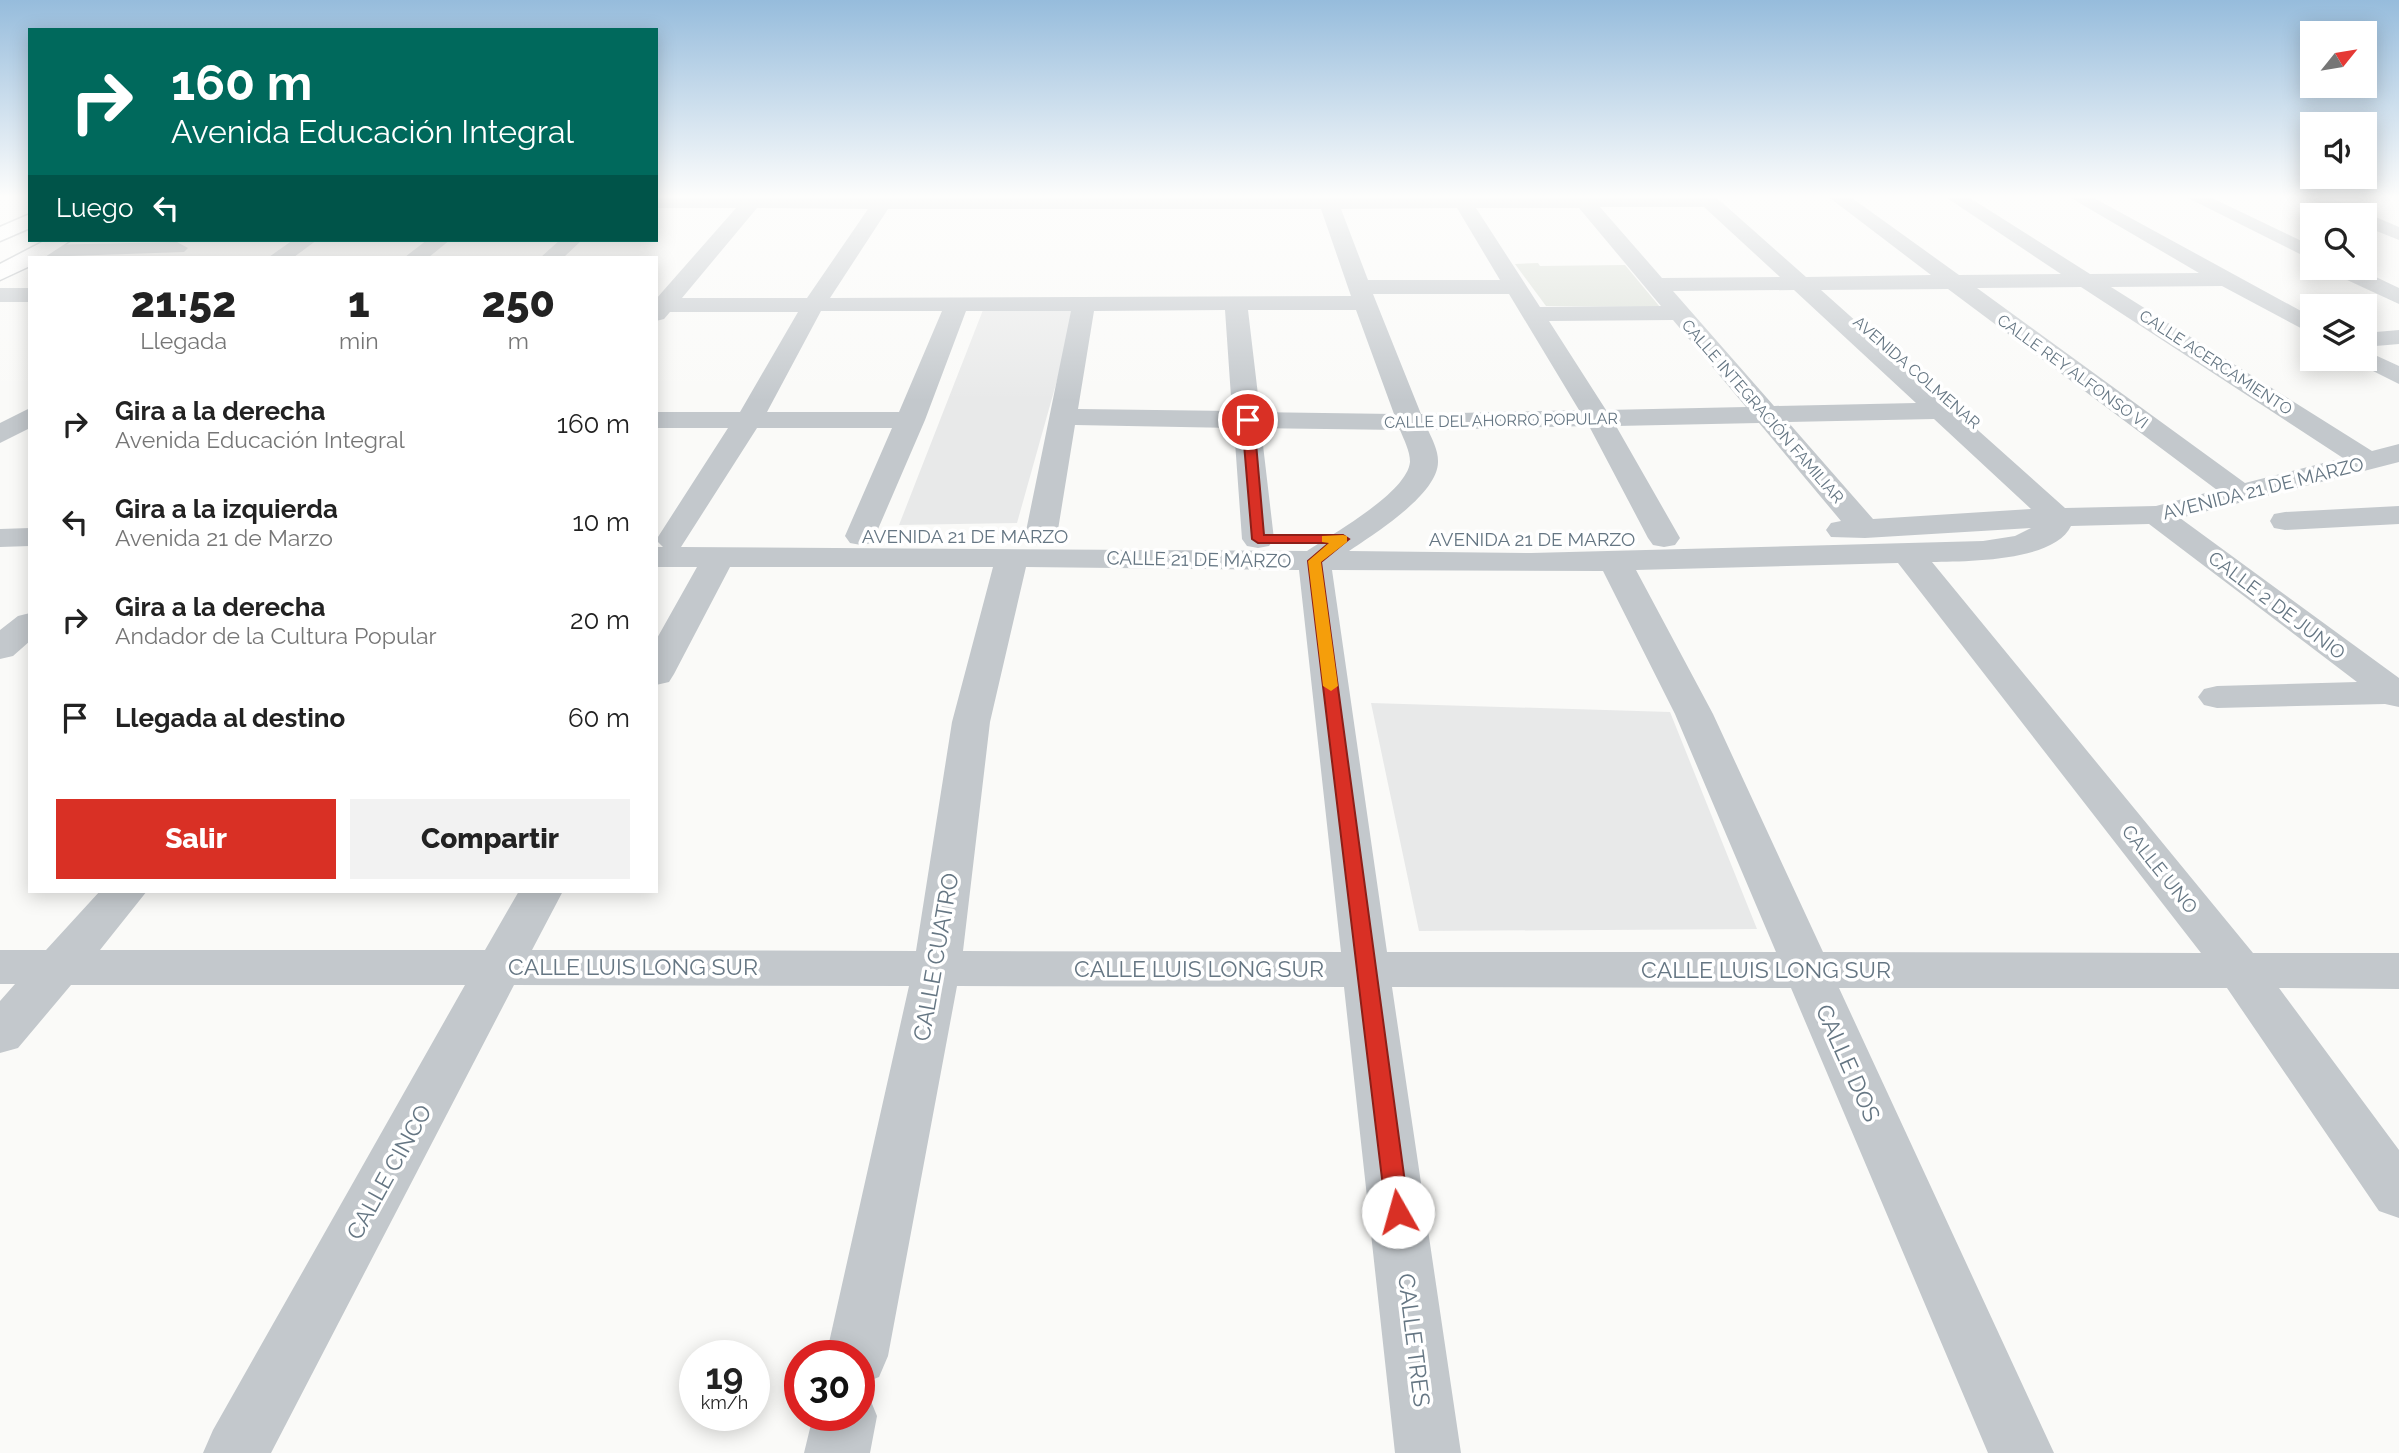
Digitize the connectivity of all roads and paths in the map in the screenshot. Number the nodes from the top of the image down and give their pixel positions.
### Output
1 (695, 266) edge
2 (840, 266) edge
3 (1353, 266) edge
4 (1502, 266) edge
5 (1638, 266) edge
6 (1788, 266) edge
7 (1930, 266) edge
8 (2066, 266) edge
9 (2202, 266) edge
10 (2226, 279) junction
11 (2364, 280) edge
12 (2090, 281) junction
13 (1806, 282) junction
14 (1952, 282) junction
15 (1654, 285) junction
16 (1514, 286) junction
17 (0, 295) edge
18 (1364, 295) junction
19 (2399, 297) edge
20 (662, 302) edge
21 (814, 304) junction
22 (957, 304) junction
23 (1084, 304) junction
24 (1236, 304) junction
25 (27, 307) edge
26 (1678, 313) junction
27 (1533, 314) junction
28 (2300, 320) edge
29 (2399, 337) edge
30 (2377, 339) edge
31 (2377, 364) edge
32 (2399, 376) edge
33 (1939, 411) junction
34 (1768, 415) junction
35 (28, 417) edge
36 (1062, 417) junction
37 (658, 420) edge
38 (749, 420) junction
39 (911, 420) junction
40 (1248, 420) junction
41 (1599, 420) junction
42 (1411, 422) junction
43 (0, 435) edge
44 (2399, 453) edge
45 (2367, 461) junction
46 (2239, 493) junction
47 (2156, 515) junction
48 (2399, 515) edge
49 (2069, 517) junction
50 (2285, 521) dead end
51 (1865, 529) junction
52 (861, 536) junction
53 (28, 537) edge
54 (0, 538) edge
55 (1664, 538) junction
56 (1258, 539) junction
57 (662, 546) edge
58 (1026, 547) junction
59 (1329, 550) junction
60 (1908, 554) junction
61 (0, 558) edge
62 (28, 558) edge
63 (718, 558) junction
64 (1615, 562) junction
65 (28, 625) edge
66 (0, 648) edge
67 (658, 670) edge
68 (2398, 693) edge
69 (2217, 696) dead end
70 (123, 893) edge
71 (540, 893) edge
72 (59, 967) junction
73 (501, 967) junction
74 (937, 967) junction
75 (0, 968) edge
76 (1367, 970) junction
77 (1806, 970) junction
78 (2240, 970) junction
79 (2399, 971) edge
80 (0, 1034) edge
81 (2399, 1194) edge
82 (860, 1340) edge
83 (842, 1431) edge
84 (236, 1453) edge
85 (837, 1453) edge
86 (1428, 1453) edge
87 (2021, 1453) edge

1 - 20 street
2 - 21 street
3 - 18 street
4 - 16 street
5 - 15 street, CALLE INTEGRACIÓN FAMILIAR
6 - 13 street, AVENIDA COLMENAR
7 - 14 street, CALLE REY ALFONSO VI
8 - 12 street, CALLE ACERCAMIENTO
9 - 10 street
10 - 12 street
10 - 28 street
11 - 19 street
12 - 14 street
12 - 45 street, CALLE ACERCAMIENTO
13 - 14 street
13 - 15 street
13 - 33 street, AVENIDA COLMENAR
13 - 49 street, AVENIDA COLMENAR
14 - 46 street, CALLE REY ALFONSO VI
15 - 26 street, CALLE INTEGRACIÓN FAMILIAR
16 - 18 street
16 - 27 street
17 - 25 street
18 - 24 street
18 - 42 street
20 - 21 street
21 - 22 street
21 - 38 street
22 - 23 street
22 - 39 street
23 - 24 street
23 - 36 street, CALLE CUATRO
24 - 40 street
26 - 27 street
26 - 34 street, CALLE INTEGRACIÓN FAMILIAR
27 - 41 street
29 - 30 street
31 - 32 street
33 - 34 street, CALLE DEL AHORRO POPULAR
33 - 49 street, AVENIDA COLMENAR
34 - 41 street, CALLE DEL AHORRO POPULAR
34 - 51 street, CALLE INTEGRACIÓN FAMILIAR
35 - 43 street
36 - 40 street, CALLE DEL AHORRO POPULAR
36 - 58 street, CALLE CUATRO
37 - 38 street
38 - 39 street
38 - 57 street
39 - 52 street
40 - 42 street, CALLE DEL AHORRO POPULAR
40 - 56 street
41 - 42 street, CALLE DEL AHORRO POPULAR
41 - 55 street
42 - 59 street
44 - 45 street, AVENIDA 21 DE MARZO
45 - 46 street, AVENIDA 21 DE MARZO
46 - 47 street, AVENIDA 21 DE MARZO
47 - 49 street, AVENIDA 21 DE MARZO
47 - 68 street, CALLE 2 DE JUNIO
48 - 50 street
49 - 51 street, AVENIDA 21 DE MARZO
49 - 60 street, CALLE 21 DE MARZO
51 - 55 street, AVENIDA 21 DE MARZO
52 - 57 street, AVENIDA 21 DE MARZO
52 - 58 street, AVENIDA 21 DE MARZO
53 - 54 street
55 - 59 street, AVENIDA 21 DE MARZO
56 - 58 street, AVENIDA 21 DE MARZO
56 - 59 street, AVENIDA 21 DE MARZO
57 - 63 street, CALLE 21 DE MARZO
58 - 59 street, CALLE 21 DE MARZO
58 - 63 street, CALLE 21 DE MARZO
58 - 74 street, CALLE CUATRO
59 - 64 street, CALLE 21 DE MARZO
59 - 76 street, CALLE TRES
60 - 64 street, CALLE 21 DE MARZO
60 - 78 street, CALLE UNO
61 - 62 street
63 - 67 street
64 - 77 street, CALLE DOS
65 - 66 street
68 - 69 street
70 - 72 street
71 - 73 street, CALLE CINCO
72 - 73 street, CALLE LUIS LONG SUR
72 - 75 street, CALLE LUIS LONG SUR
72 - 80 street
73 - 74 street, CALLE LUIS LONG SUR
73 - 84 street, CALLE CINCO
74 - 76 street, CALLE LUIS LONG SUR
74 - 82 street, CALLE CUATRO
76 - 77 street, CALLE LUIS LONG SUR
76 - 86 street, CALLE TRES
77 - 78 street, CALLE LUIS LONG SUR
77 - 87 street, CALLE DOS
78 - 79 street, CALLE LUIS LONG SUR
78 - 81 street, CALLE UNO
83 - 85 street

